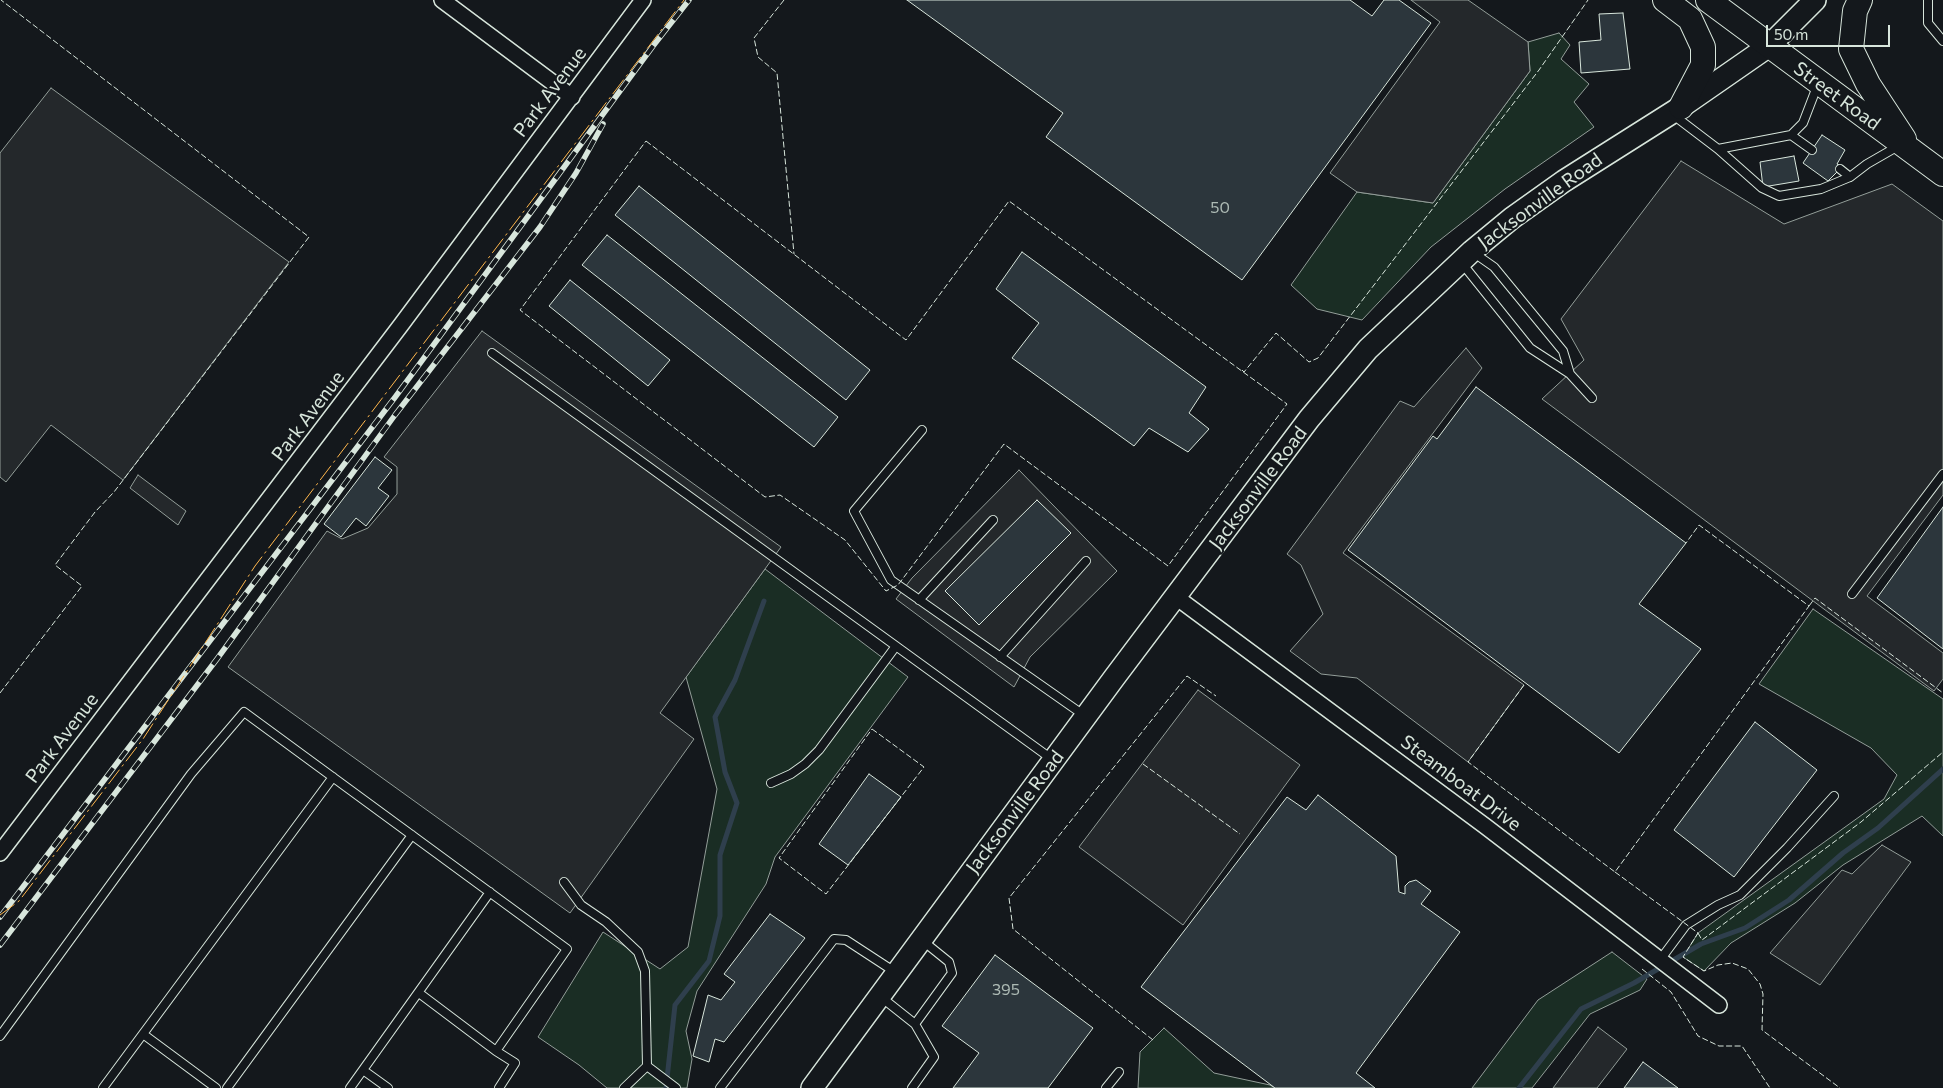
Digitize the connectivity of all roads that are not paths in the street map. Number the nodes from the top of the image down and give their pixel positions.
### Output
1 (442, 0) edge
2 (644, 0) edge
3 (1665, 0) edge
4 (1708, 0) edge
5 (1815, 0) edge
6 (1860, 0) edge
7 (1928, 0) edge
8 (1943, 41) edge
9 (1769, 46) junction
10 (1818, 82) junction
11 (572, 97) junction
12 (1676, 110) junction
13 (1791, 135) junction
14 (1908, 148) junction
15 (1718, 149) junction
16 (1812, 150) dead end
17 (1840, 169) dead end
18 (1943, 174) edge
19 (1850, 177) junction
20 (1466, 256) junction
21 (492, 353) dead end
22 (1570, 374) junction
23 (1592, 398) dead end
24 (922, 430) dead end
25 (1943, 474) edge
26 (993, 520) dead end
27 (1086, 561) dead end
28 (1852, 594) dead end
29 (1176, 597) junction
30 (919, 600) junction
31 (896, 646) junction
32 (1000, 657) junction
33 (1086, 717) junction
34 (1054, 760) junction
35 (333, 777) junction
36 (771, 783) dead end
37 (1834, 796) dead end
38 (412, 835) junction
39 (0, 853) edge
40 (564, 882) dead end
41 (490, 892) junction
42 (921, 939) junction
43 (1660, 960) junction
44 (896, 973) junction
45 (419, 993) junction
46 (880, 995) junction
47 (1719, 1004) dead end
48 (915, 1024) junction
49 (143, 1034) junction
50 (0, 1036) edge
51 (496, 1050) junction
52 (647, 1066) junction
53 (363, 1070) junction
54 (1119, 1072) dead end
55 (103, 1088) edge
56 (216, 1088) edge
57 (228, 1088) edge
58 (350, 1088) edge
59 (388, 1088) edge
60 (499, 1088) edge
61 (624, 1088) edge
62 (676, 1088) edge
63 (720, 1088) edge
64 (812, 1088) edge
65 (912, 1088) edge
66 (1106, 1088) edge

1 - 11 street
2 - 11 street, Park Avenue
3 - 12 main road
4 - 9 main road, Street Road
5 - 9 main road, Jacksonville Road
6 - 14 main road
7 - 8 lane
9 - 10 main road, Street Road
9 - 12 main road, Jacksonville Road
10 - 13 lane
10 - 14 main road, Street Road
11 - 39 street, Park Avenue
12 - 15 lane
12 - 20 main road, Jacksonville Road
13 - 15 lane
13 - 16 lane
14 - 18 main road, Street Road
14 - 19 lane
15 - 19 lane
17 - 19 lane
20 - 22 lane
20 - 22 lane
20 - 29 main road, Jacksonville Road
21 - 31 lane
22 - 23 lane
24 - 30 lane
25 - 28 lane
26 - 30 lane
27 - 32 lane
29 - 33 main road, Jacksonville Road
29 - 43 street, Steamboat Drive
30 - 32 lane
31 - 34 lane
31 - 36 lane
32 - 33 lane
33 - 34 main road, Jacksonville Road
34 - 42 main road, Jacksonville Road
35 - 38 lane
35 - 49 lane
35 - 50 lane
37 - 43 lane
38 - 41 lane
38 - 57 lane
40 - 52 lane
41 - 45 lane
41 - 51 lane
42 - 44 main road, Jacksonville Road
42 - 48 lane
43 - 47 street, Steamboat Drive
44 - 46 main road, Jacksonville Road
44 - 63 lane
45 - 51 lane
45 - 53 lane
46 - 48 lane
46 - 64 main road, Jacksonville Road
48 - 65 lane
49 - 55 lane
49 - 56 lane
51 - 60 lane
52 - 61 lane
52 - 62 lane
53 - 58 lane
53 - 59 lane
54 - 66 lane

